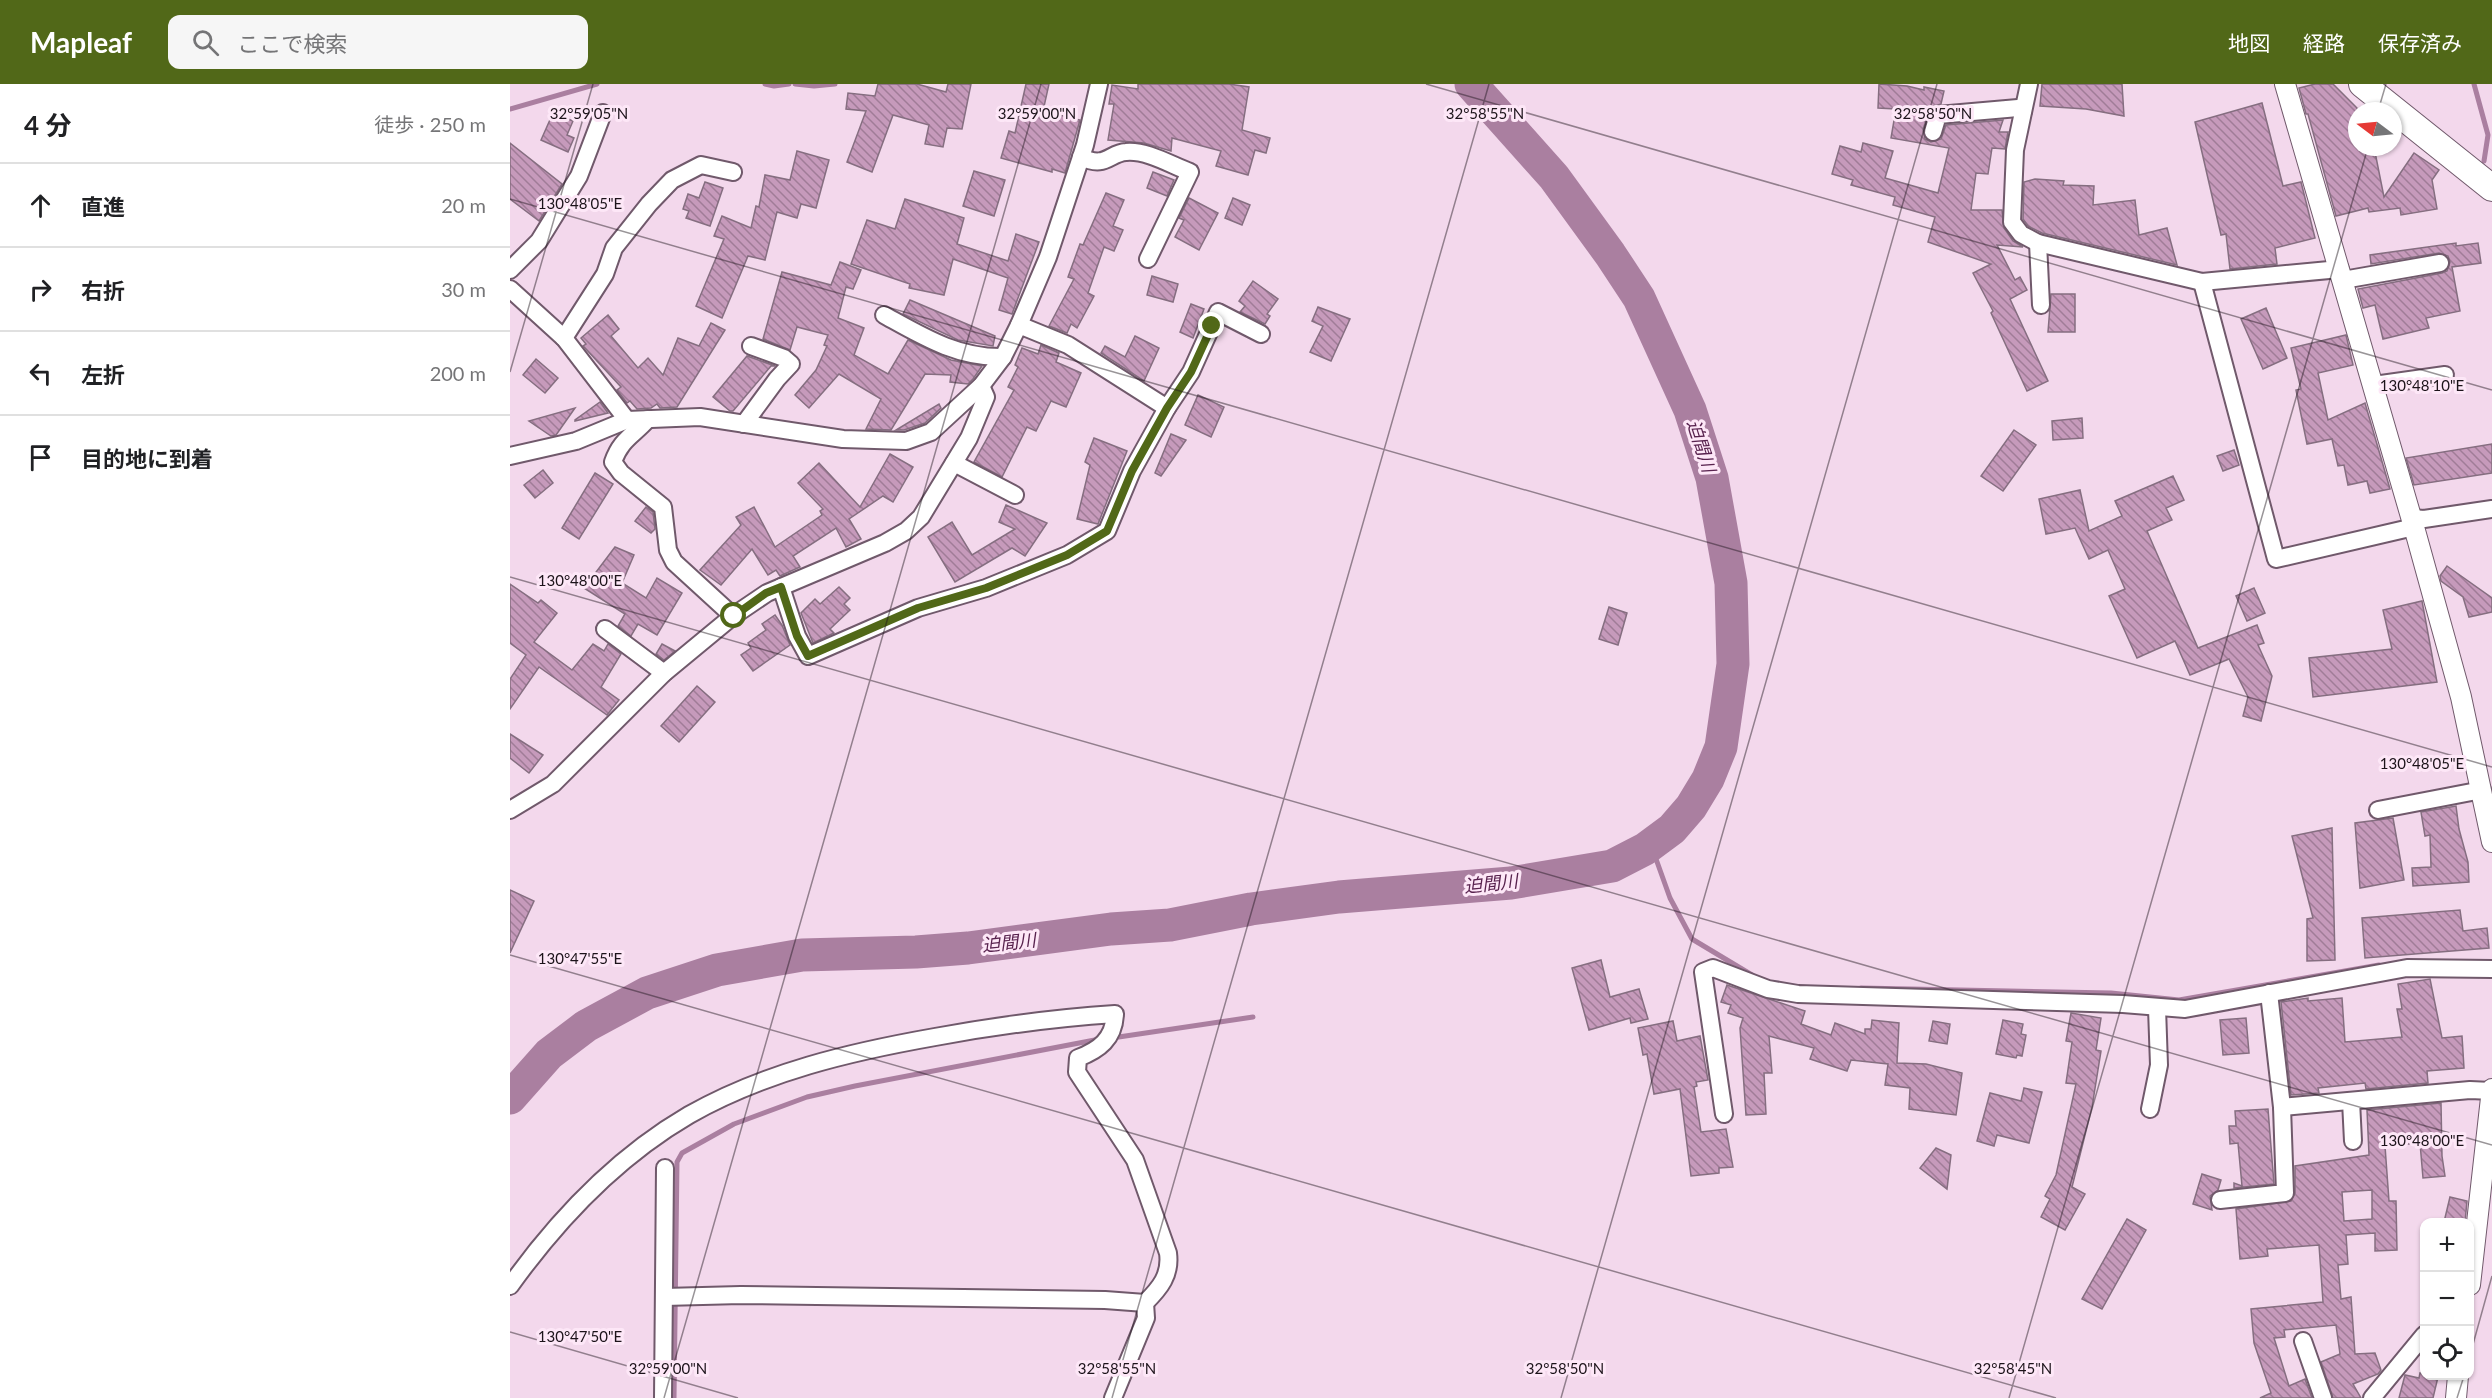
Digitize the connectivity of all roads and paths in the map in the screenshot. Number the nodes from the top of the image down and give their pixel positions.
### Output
1 (1099, 84) edge
2 (2029, 84) edge
3 (2285, 84) edge
4 (2362, 84) edge
5 (2023, 111) junction
6 (603, 113) dead end
7 (1934, 132) dead end
8 (1081, 157) junction
9 (733, 172) dead end
10 (2492, 188) edge
11 (2038, 243) junction
12 (1148, 259) dead end
13 (2440, 263) dead end
14 (510, 270) edge
15 (2342, 274) junction
16 (2202, 282) junction
17 (510, 290) edge
18 (2041, 305) dead end
19 (884, 315) dead end
20 (1019, 325) junction
21 (1261, 334) dead end
22 (564, 338) junction
23 (751, 346) dead end
24 (1003, 357) junction
25 (2445, 375) dead end
26 (2374, 385) junction
27 (981, 387) junction
28 (1167, 408) junction
29 (648, 419) junction
30 (627, 420) junction
31 (744, 424) junction
32 (510, 456) edge
33 (954, 463) junction
34 (1015, 495) dead end
35 (2492, 509) edge
36 (2413, 523) junction
37 (781, 587) junction
38 (734, 616) junction
39 (605, 629) dead end
40 (664, 673) junction
41 (2482, 789) junction
42 (510, 808) edge
43 (2378, 810) dead end
44 (2492, 842) edge
45 (2492, 969) edge
46 (2269, 993) junction
47 (2157, 1008) junction
48 (2492, 1090) edge
49 (2351, 1101) junction
50 (2282, 1107) junction
51 (2150, 1109) dead end
52 (1724, 1114) dead end
53 (2353, 1141) dead end
54 (665, 1167) dead end
55 (2220, 1200) dead end
56 (2471, 1272) edge
57 (510, 1286) edge
58 (664, 1297) junction
59 (1145, 1303) junction
60 (2420, 1340) edge
61 (2303, 1341) dead end
62 (2458, 1380) edge
63 (663, 1398) edge
64 (1113, 1398) edge
65 (2323, 1398) edge
66 (2372, 1398) edge
67 (2456, 1398) edge

1 - 8 street
2 - 5 street
3 - 15 street
4 - 10 main road
5 - 7 street
5 - 11 street
6 - 14 street
8 - 12 street
8 - 20 street
9 - 22 street
11 - 16 street
11 - 18 street
13 - 15 street
15 - 16 street
15 - 26 street
16 - 36 street
17 - 22 street
19 - 24 street
20 - 24 street
20 - 28 street
21 - 28 street
22 - 30 street
23 - 31 street
24 - 27 street
25 - 26 street
26 - 36 street
27 - 31 street
27 - 33 street
28 - 37 street
29 - 30 street
29 - 31 street
29 - 38 street
30 - 32 street
33 - 34 street
33 - 37 street
35 - 36 street
36 - 41 street
37 - 38 street
38 - 40 street
39 - 40 street
40 - 42 street
41 - 43 street
41 - 44 street
45 - 46 street
46 - 47 street
46 - 50 street
47 - 51 street
47 - 52 street
48 - 49 street
48 - 56 street
49 - 50 street
49 - 53 street
50 - 55 street
54 - 58 street
57 - 59 street
58 - 59 street
58 - 63 street
59 - 64 street
60 - 66 street
61 - 65 street
62 - 67 street

